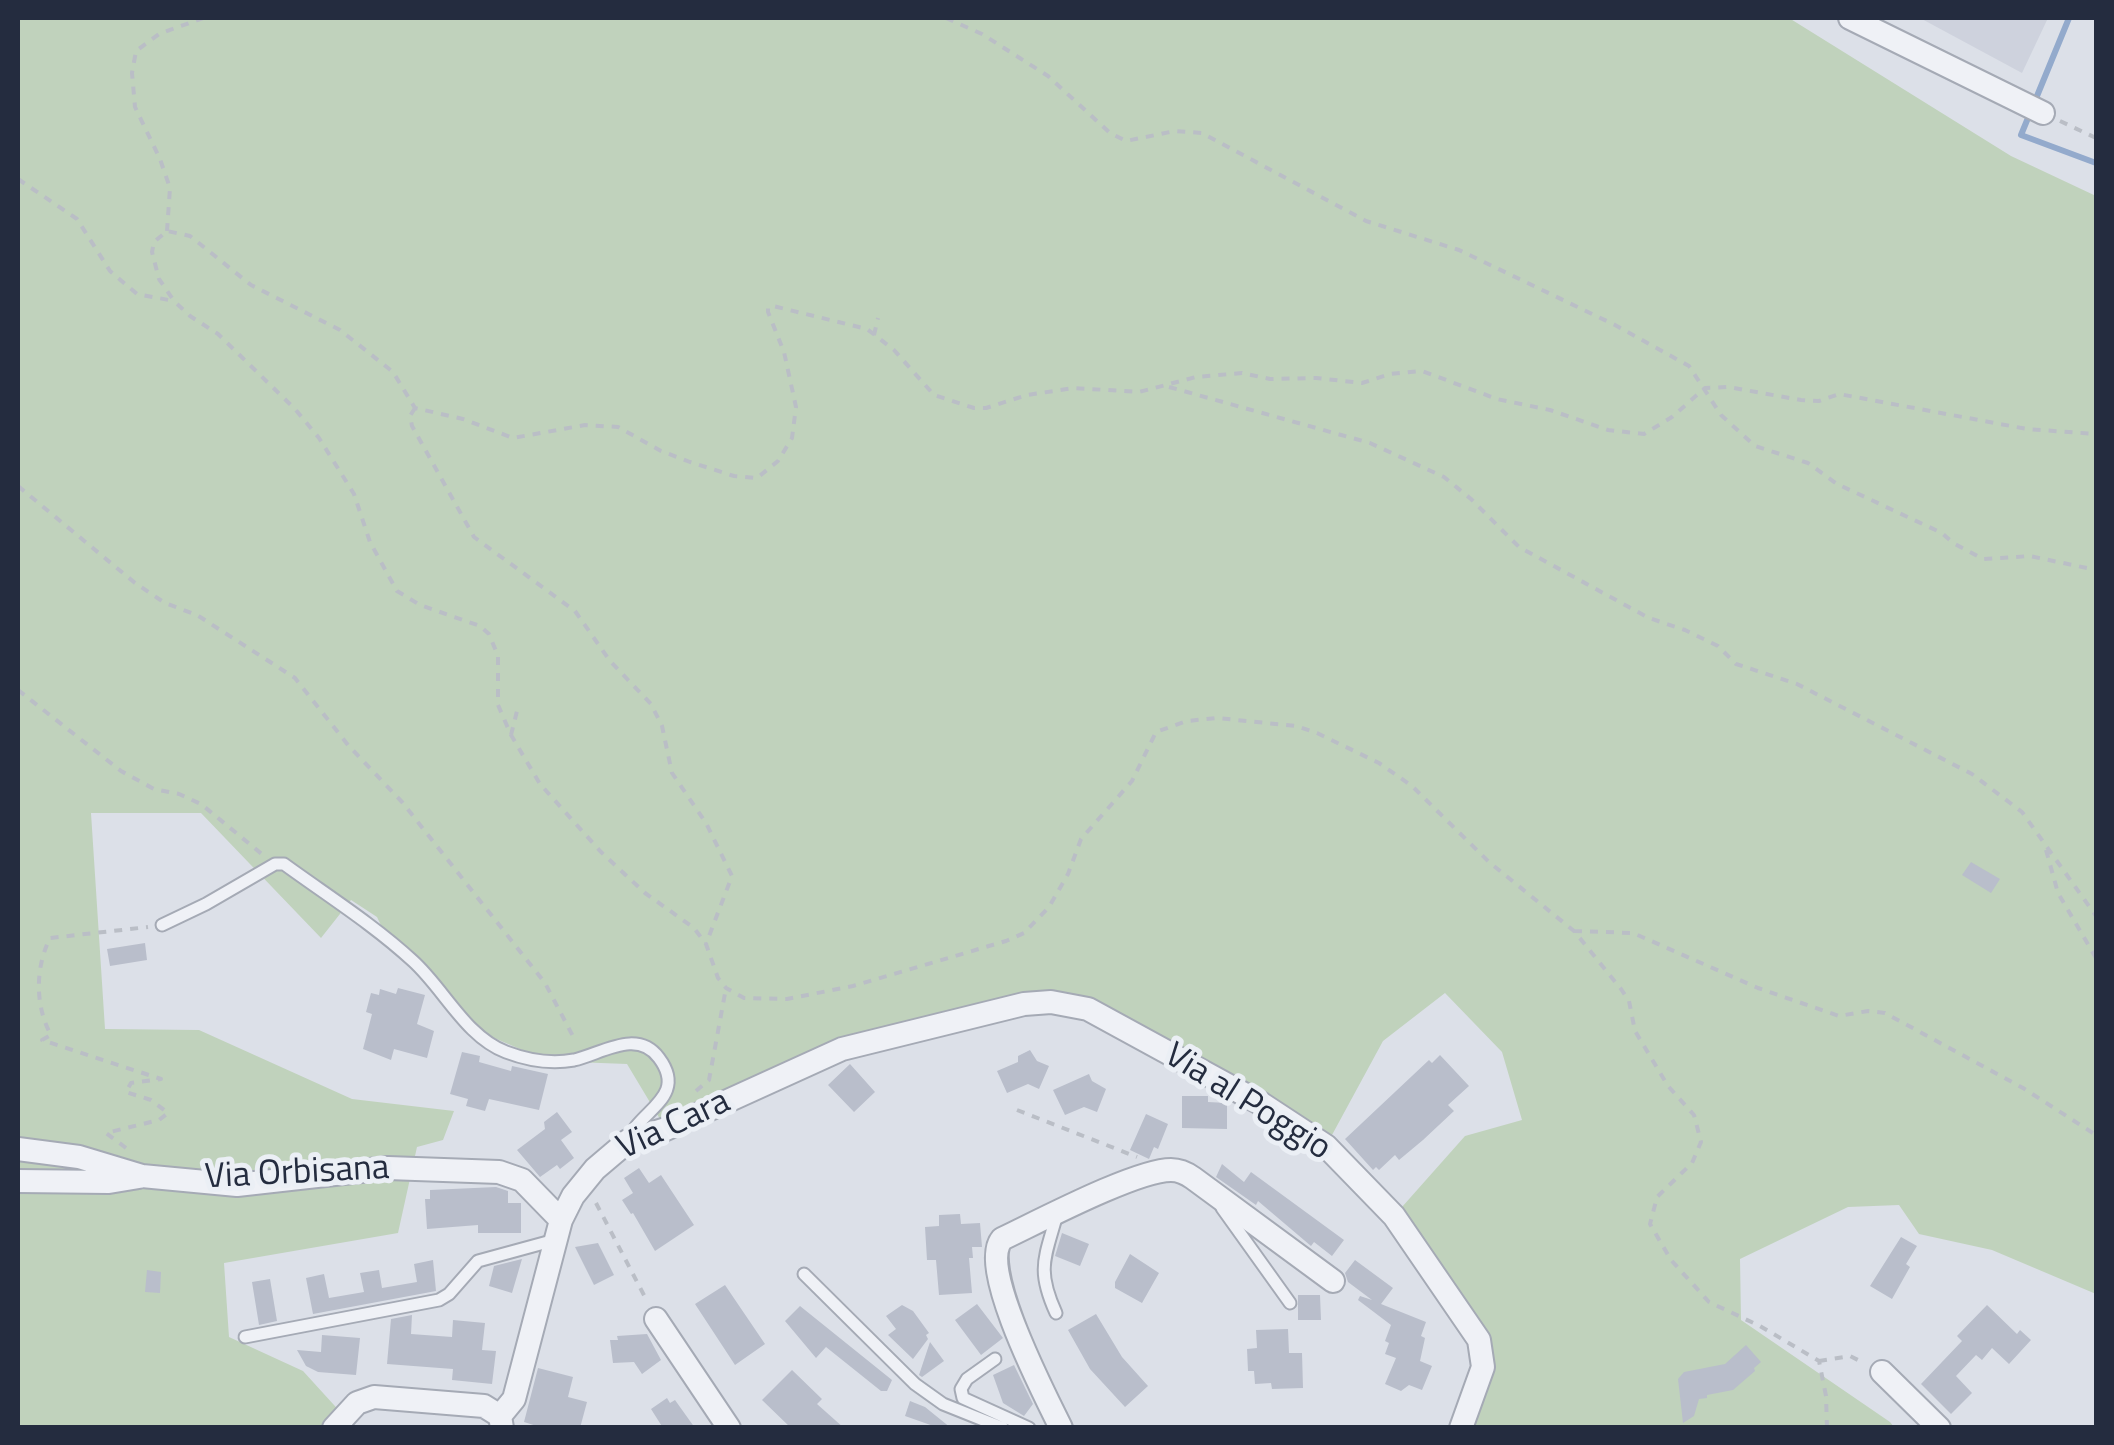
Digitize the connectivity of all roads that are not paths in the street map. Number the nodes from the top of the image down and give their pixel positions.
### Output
1 (1850, 18) edge
2 (2044, 112) road end
3 (162, 925) road end
4 (1024, 1004) joint
5 (628, 1141) junction
6 (18, 1149) edge
7 (142, 1176) junction
8 (18, 1181) edge
9 (1211, 1193) junction
10 (1057, 1214) junction
11 (558, 1230) junction
12 (804, 1274) dead end
13 (1332, 1281) dead end
14 (1290, 1303) dead end
15 (1056, 1313) dead end
16 (656, 1319) road end
17 (245, 1337) dead end
18 (994, 1359) dead end
19 (1882, 1372) road end
20 (501, 1422) edge
21 (334, 1428) edge
22 (729, 1428) edge
23 (1002, 1428) edge
24 (1029, 1428) edge
25 (1062, 1428) edge
26 (1460, 1428) edge
27 (1939, 1428) edge

1 - 2 street
3 - 5 lane
4 - 5 street, Via Cara
4 - 26 street, Via al Poggio
5 - 11 street, Via Cara
6 - 7 street, Via Orbisana
7 - 8 street
7 - 11 street, Via Orbisana
9 - 10 street
9 - 13 street
9 - 14 lane
10 - 15 lane
10 - 25 street
11 - 17 lane
11 - 20 street, Via Cara
12 - 23 lane
16 - 22 street
18 - 24 lane
19 - 27 street
20 - 21 street

